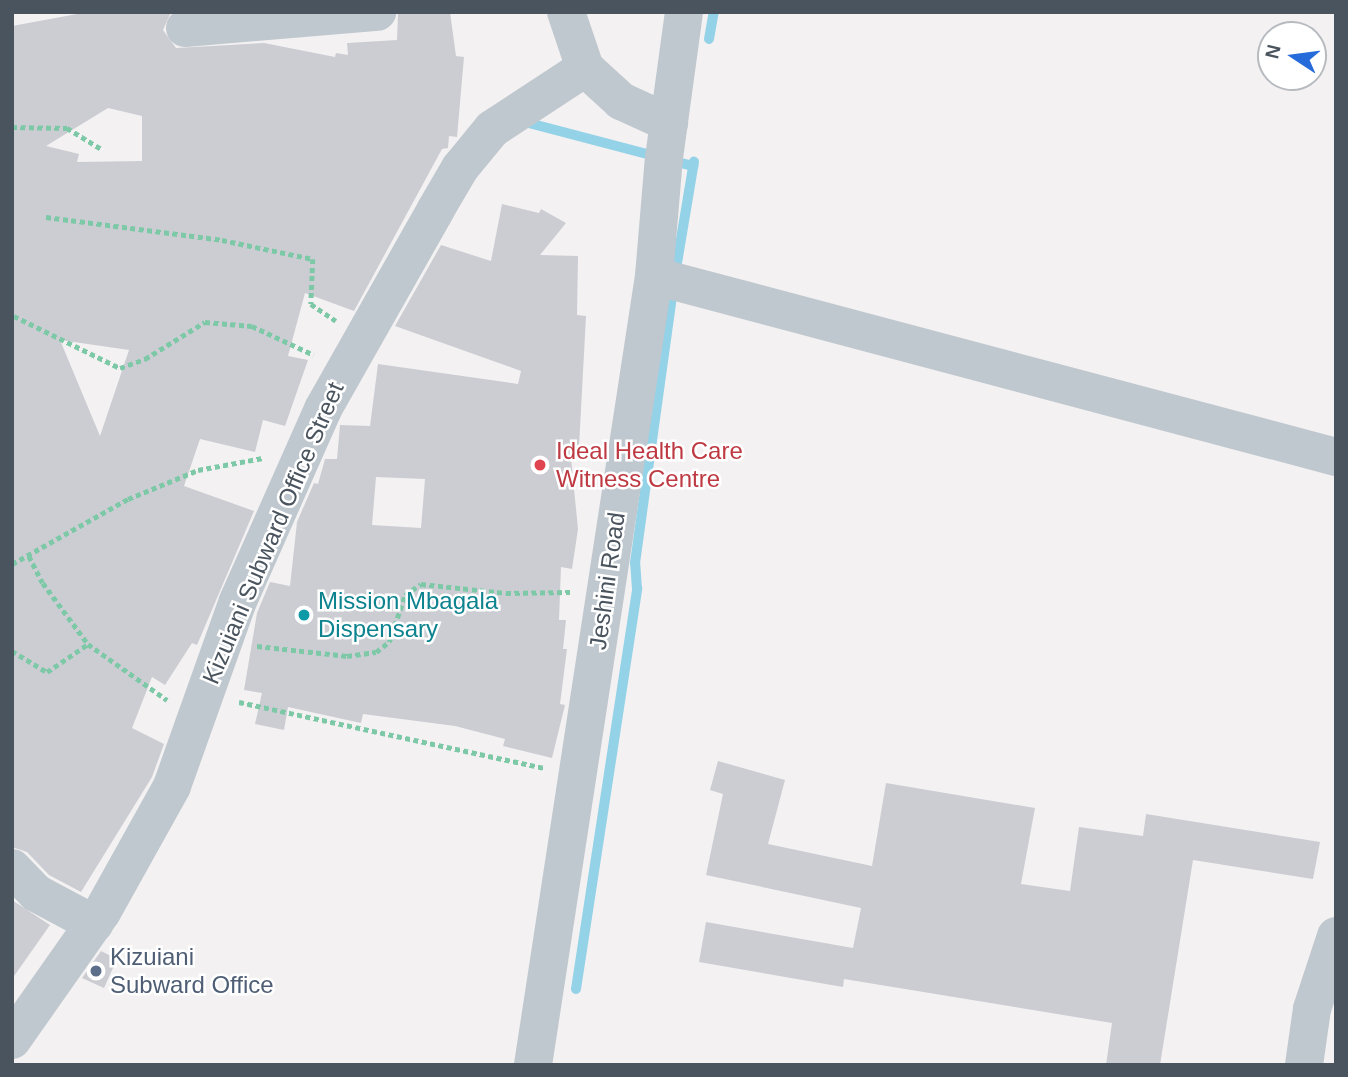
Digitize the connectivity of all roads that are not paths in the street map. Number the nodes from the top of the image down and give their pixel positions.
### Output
1 (377, 12) edge
2 (566, 12) edge
3 (684, 12) edge
4 (185, 28) dead end
5 (585, 68) junction
6 (669, 124) junction
7 (654, 276) junction
8 (1336, 457) edge
9 (12, 868) edge
10 (94, 924) junction
11 (1336, 936) edge
12 (12, 1040) edge
13 (533, 1065) edge
14 (1304, 1065) edge

1 - 4 street
2 - 5 street
3 - 6 street, Jeshini Road
5 - 6 street
5 - 10 street, Kizuiani Subward Office Street
6 - 7 street, Jeshini Road
7 - 8 street
7 - 13 street, Jeshini Road
9 - 10 street
10 - 12 street, Kizuiani Subward Office Street
11 - 14 street

